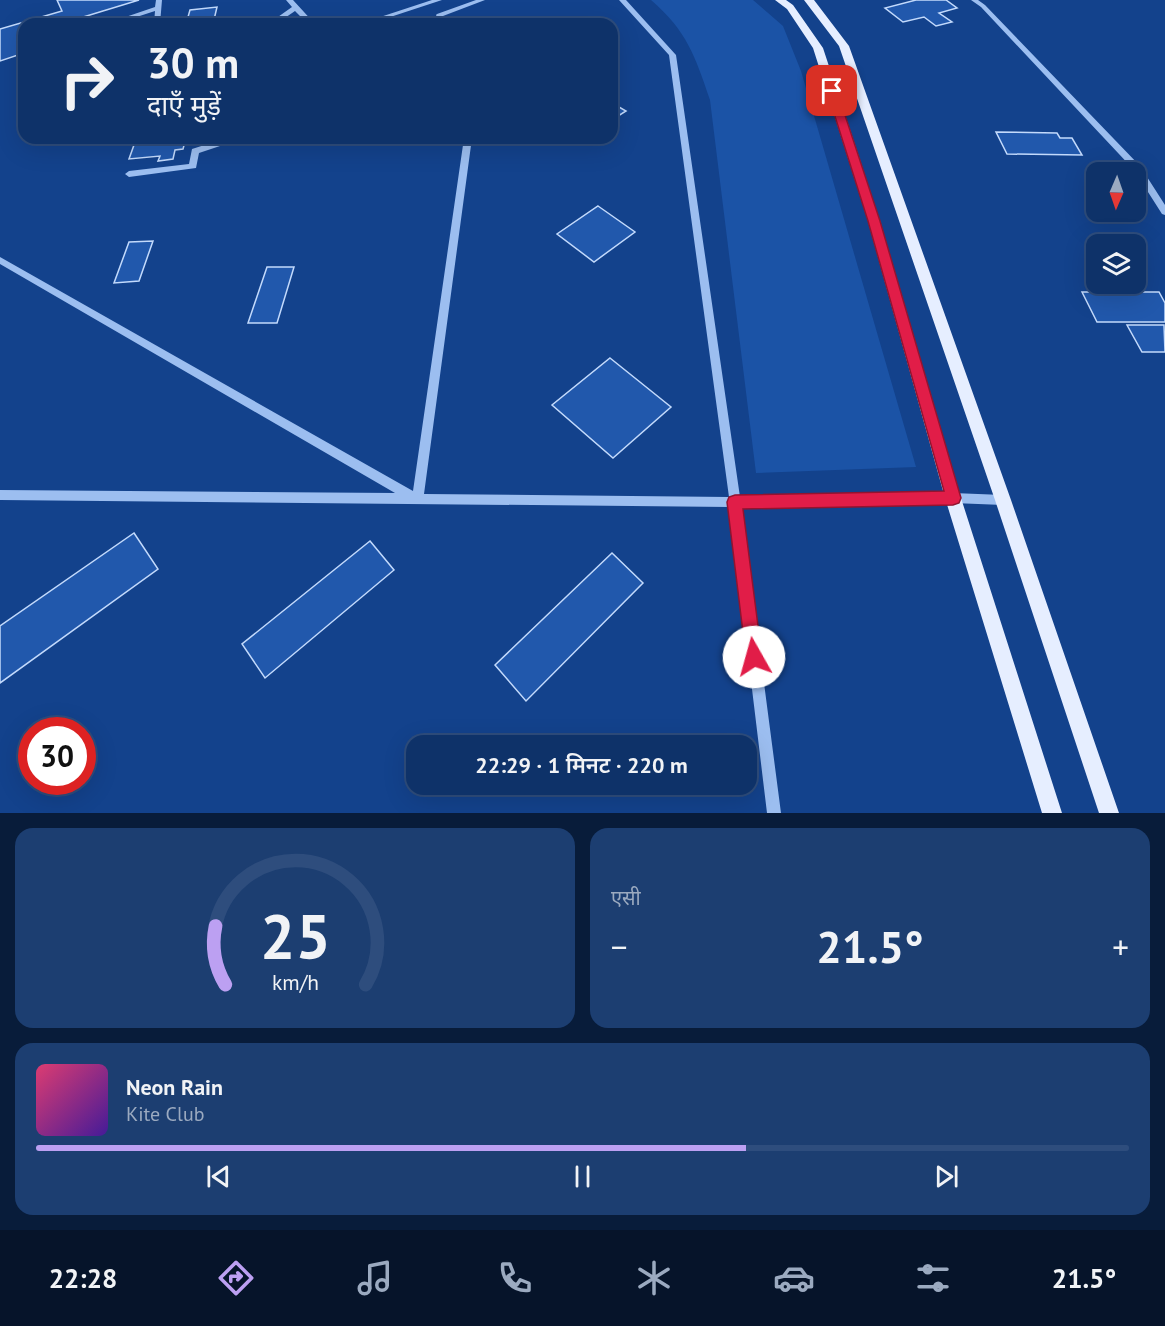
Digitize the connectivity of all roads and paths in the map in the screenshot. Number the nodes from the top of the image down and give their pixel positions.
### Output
1 (289, 0) edge
2 (439, 0) edge
3 (482, 0) edge
4 (622, 0) edge
5 (780, 0) edge
6 (808, 0) edge
7 (974, 0) edge
8 (158, 4) edge
9 (295, 8) junction
10 (123, 18) edge
11 (280, 18) edge
12 (306, 18) edge
13 (381, 18) edge
14 (440, 18) edge
15 (217, 144) edge
16 (467, 144) edge
17 (129, 174) dead end
18 (1165, 212) edge
19 (0, 260) edge
20 (0, 495) edge
21 (953, 498) junction
22 (417, 500) junction
23 (1003, 500) junction
24 (735, 502) junction
25 (774, 813) edge
26 (1052, 813) edge
27 (1109, 813) edge

1 - 9 street
2 - 13 street
3 - 14 street
4 - 24 street
5 - 21 main road
6 - 23 main road
7 - 18 street
8 - 10 street
9 - 11 street
9 - 12 street
15 - 17 street
16 - 22 street
19 - 22 street
20 - 22 street
21 - 23 street
21 - 24 street
21 - 26 main road
22 - 24 street
23 - 27 main road
24 - 25 street

